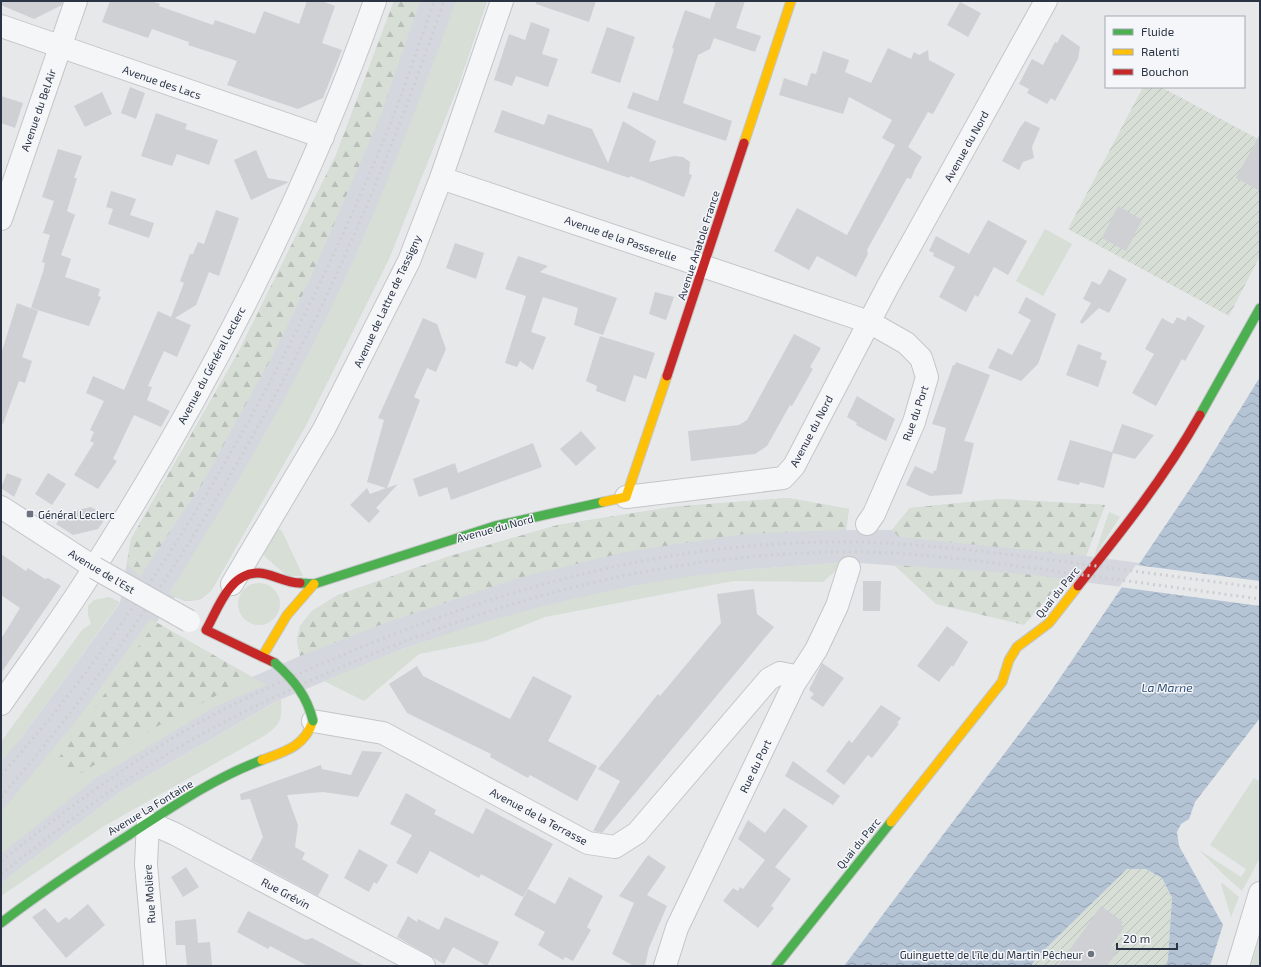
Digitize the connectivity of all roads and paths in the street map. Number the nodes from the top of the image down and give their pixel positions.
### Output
1 (76, 1) edge
2 (374, 1) edge
3 (502, 1) edge
4 (792, 1) edge
5 (1046, 1) edge
6 (1, 26) edge
7 (60, 46) junction
8 (323, 137) junction
9 (441, 178) junction
10 (1, 219) edge
11 (704, 266) junction
12 (1260, 308) edge
13 (869, 322) junction
14 (626, 497) junction
15 (1, 507) edge
16 (868, 524) dead end
17 (95, 568) junction
18 (849, 568) dead end
19 (232, 584) junction
20 (314, 584) junction
21 (287, 602) dead end
22 (287, 615) junction
23 (198, 625) junction
24 (262, 657) junction
25 (794, 684) junction
26 (1, 704) edge
27 (313, 721) junction
28 (148, 822) junction
29 (1260, 893) edge
30 (1, 923) edge
31 (155, 966) edge
32 (424, 966) edge
33 (666, 966) edge
34 (776, 966) edge
35 (1238, 966) edge

1 - 7 street, Avenue du Bel Air
2 - 8 street, Avenue du Général Leclerc
3 - 9 street, Avenue de Lattre de Tassigny
4 - 11 street, Avenue Anatole France
5 - 13 street, Avenue du Nord
6 - 7 street, Avenue des Lacs
7 - 8 street, Avenue des Lacs
7 - 10 street, Avenue du Bel Air
8 - 17 street, Avenue du Général Leclerc
9 - 11 street, Avenue de la Passerelle
9 - 19 street, Avenue de Lattre de Tassigny
11 - 13 street, Avenue de la Passerelle
11 - 14 street, Avenue Anatole France
12 - 34 street, Quai du Parc
13 - 14 street, Avenue du Nord
13 - 16 street, Rue du Port
14 - 20 street, Avenue du Nord
15 - 17 street, Avenue de l'Est
17 - 23 street, Avenue de l'Est, bridge
17 - 26 street, Avenue du Général Leclerc
18 - 25 street, Rue du Port
19 - 20 street
19 - 23 street
20 - 22 street
21 - 22 street
22 - 24 street
23 - 24 street
24 - 27 street, bridge
25 - 27 street, Avenue de la Terrasse
25 - 33 street, Rue du Port
27 - 28 street, Avenue La Fontaine
28 - 30 street, Avenue La Fontaine
28 - 31 street, Rue Molière
28 - 32 street, Rue Grévin
29 - 35 street

